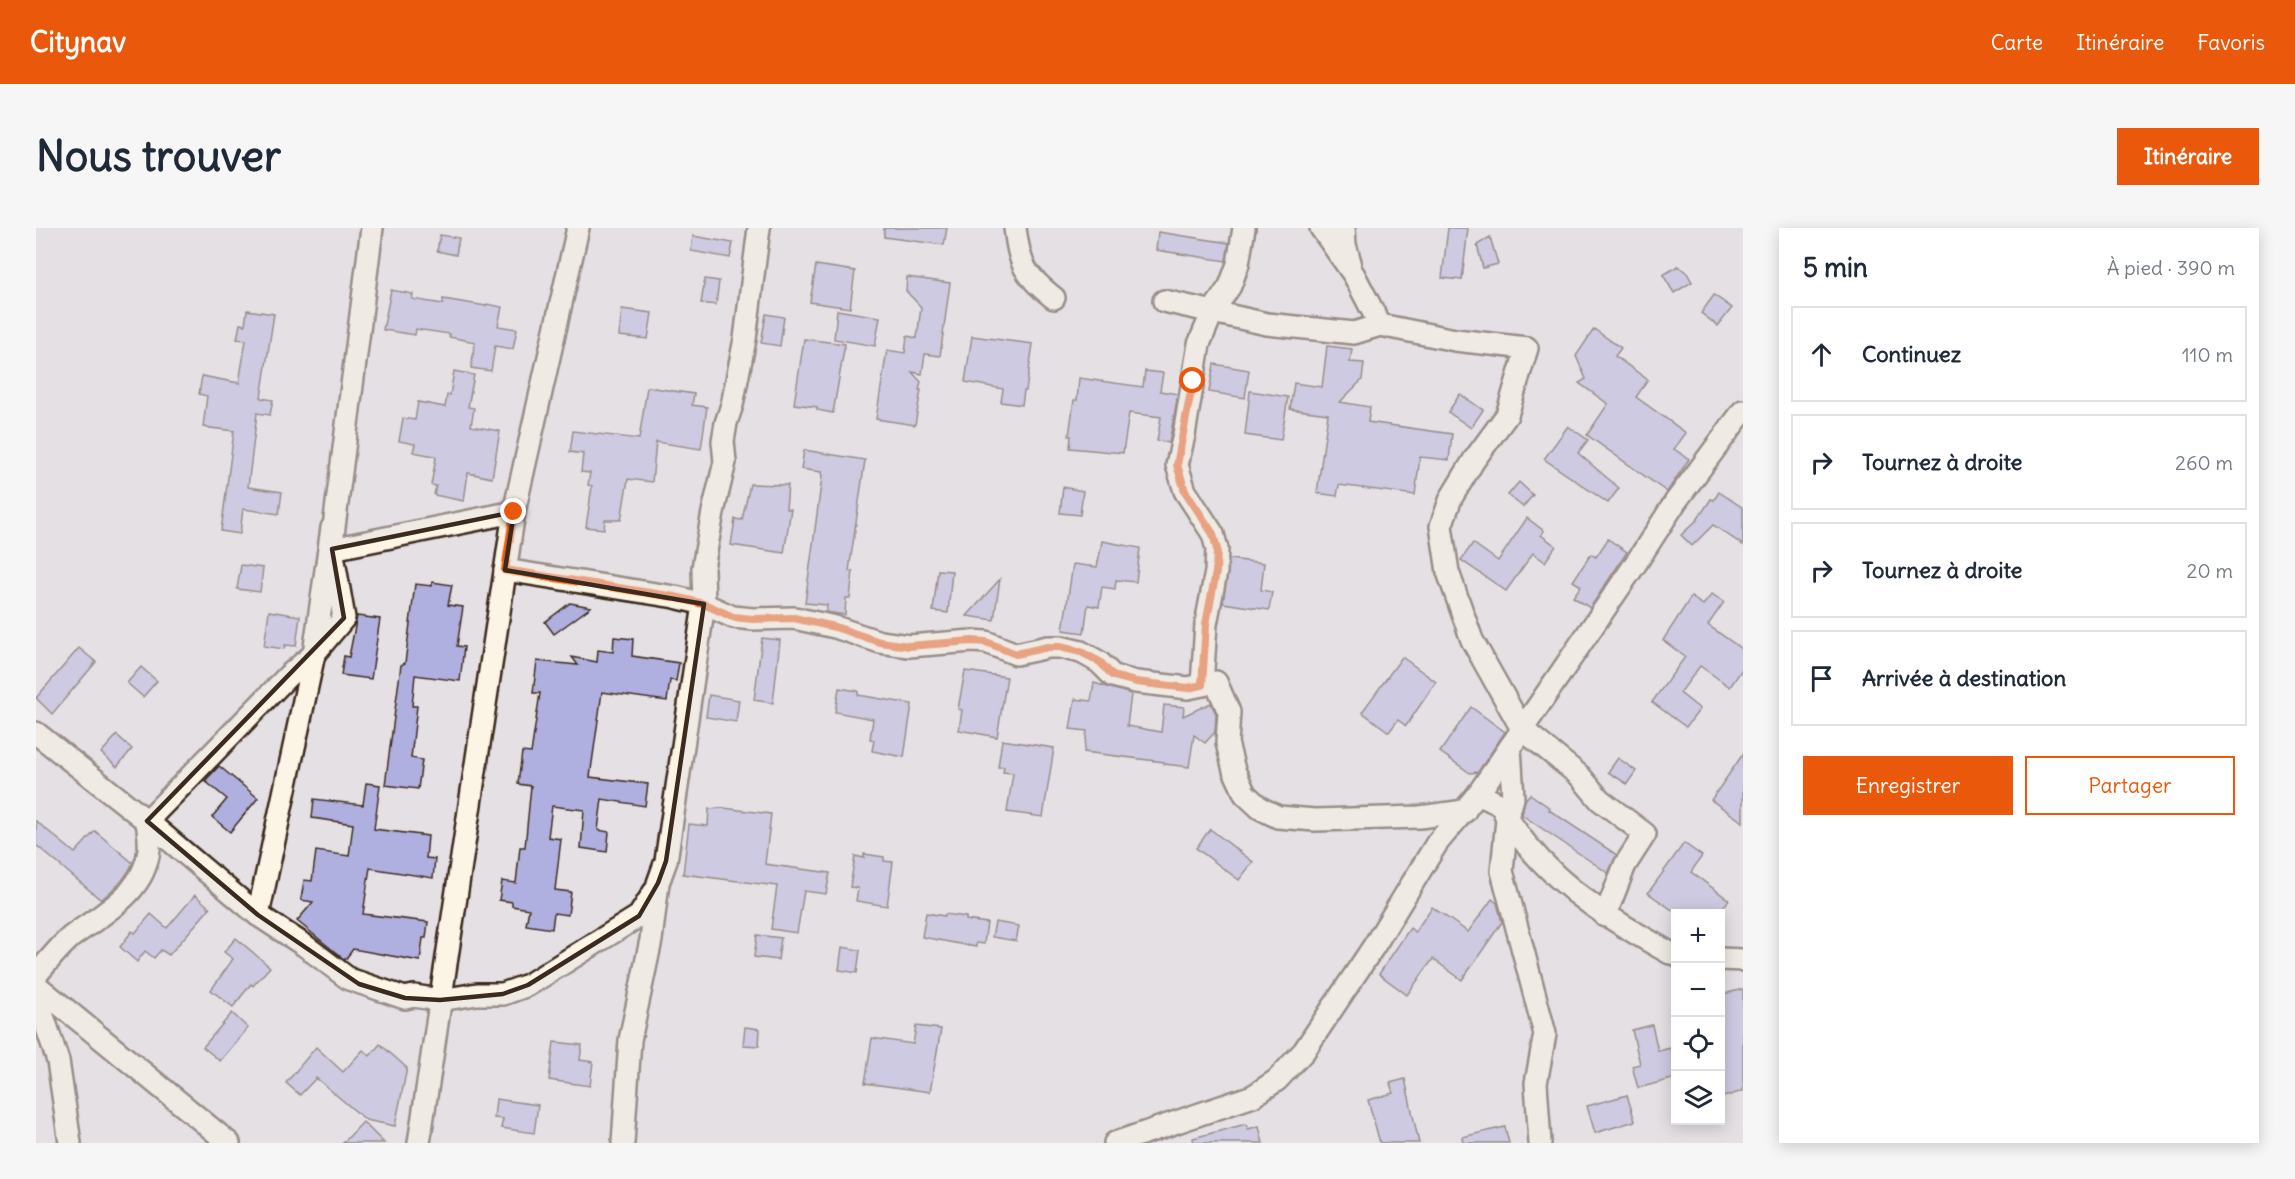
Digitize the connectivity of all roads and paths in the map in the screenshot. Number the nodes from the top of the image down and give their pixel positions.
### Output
1 (372, 228) edge
2 (578, 228) edge
3 (759, 228) edge
4 (1015, 228) edge
5 (1321, 228) edge
6 (1344, 228) edge
7 (1247, 231) edge
8 (1354, 274) junction
9 (1054, 298) dead end
10 (1164, 301) dead end
11 (1213, 311) junction
12 (1380, 326) junction
13 (1743, 411) edge
14 (514, 512) junction
15 (332, 539) junction
16 (505, 570) junction
17 (704, 604) junction
18 (314, 654) junction
19 (1202, 685) junction
20 (1522, 729) junction
21 (36, 733) edge
22 (1510, 747) junction
23 (1472, 802) junction
24 (1507, 819) junction
25 (147, 821) junction
26 (658, 884) junction
27 (258, 915) junction
28 (1605, 916) junction
29 (1671, 953) edge
30 (1725, 959) edge
31 (1743, 960) edge
32 (36, 975) edge
33 (36, 984) edge
34 (36, 995) edge
35 (440, 1000) junction
36 (70, 1143) edge
37 (229, 1143) edge
38 (418, 1143) edge
39 (623, 1143) edge
40 (1115, 1143) edge
41 (1540, 1143) edge

1 - 15 street
2 - 14 street
3 - 17 street
4 - 9 street
5 - 8 street
6 - 8 street
7 - 11 street
8 - 12 street
10 - 11 street
11 - 12 street
11 - 19 street
12 - 20 street
13 - 20 street
14 - 15 street
14 - 16 street
15 - 18 street
16 - 17 street
16 - 35 street
17 - 19 street
17 - 26 street
18 - 25 street
18 - 27 street
19 - 23 street
20 - 22 street
20 - 28 street
21 - 25 street
22 - 23 street
22 - 24 street
23 - 24 street
23 - 40 street
24 - 28 street
24 - 41 street
25 - 27 street
25 - 32 street
26 - 35 street
26 - 39 street
27 - 35 street
28 - 29 street
30 - 31 street
33 - 37 street
34 - 36 street
35 - 38 street

